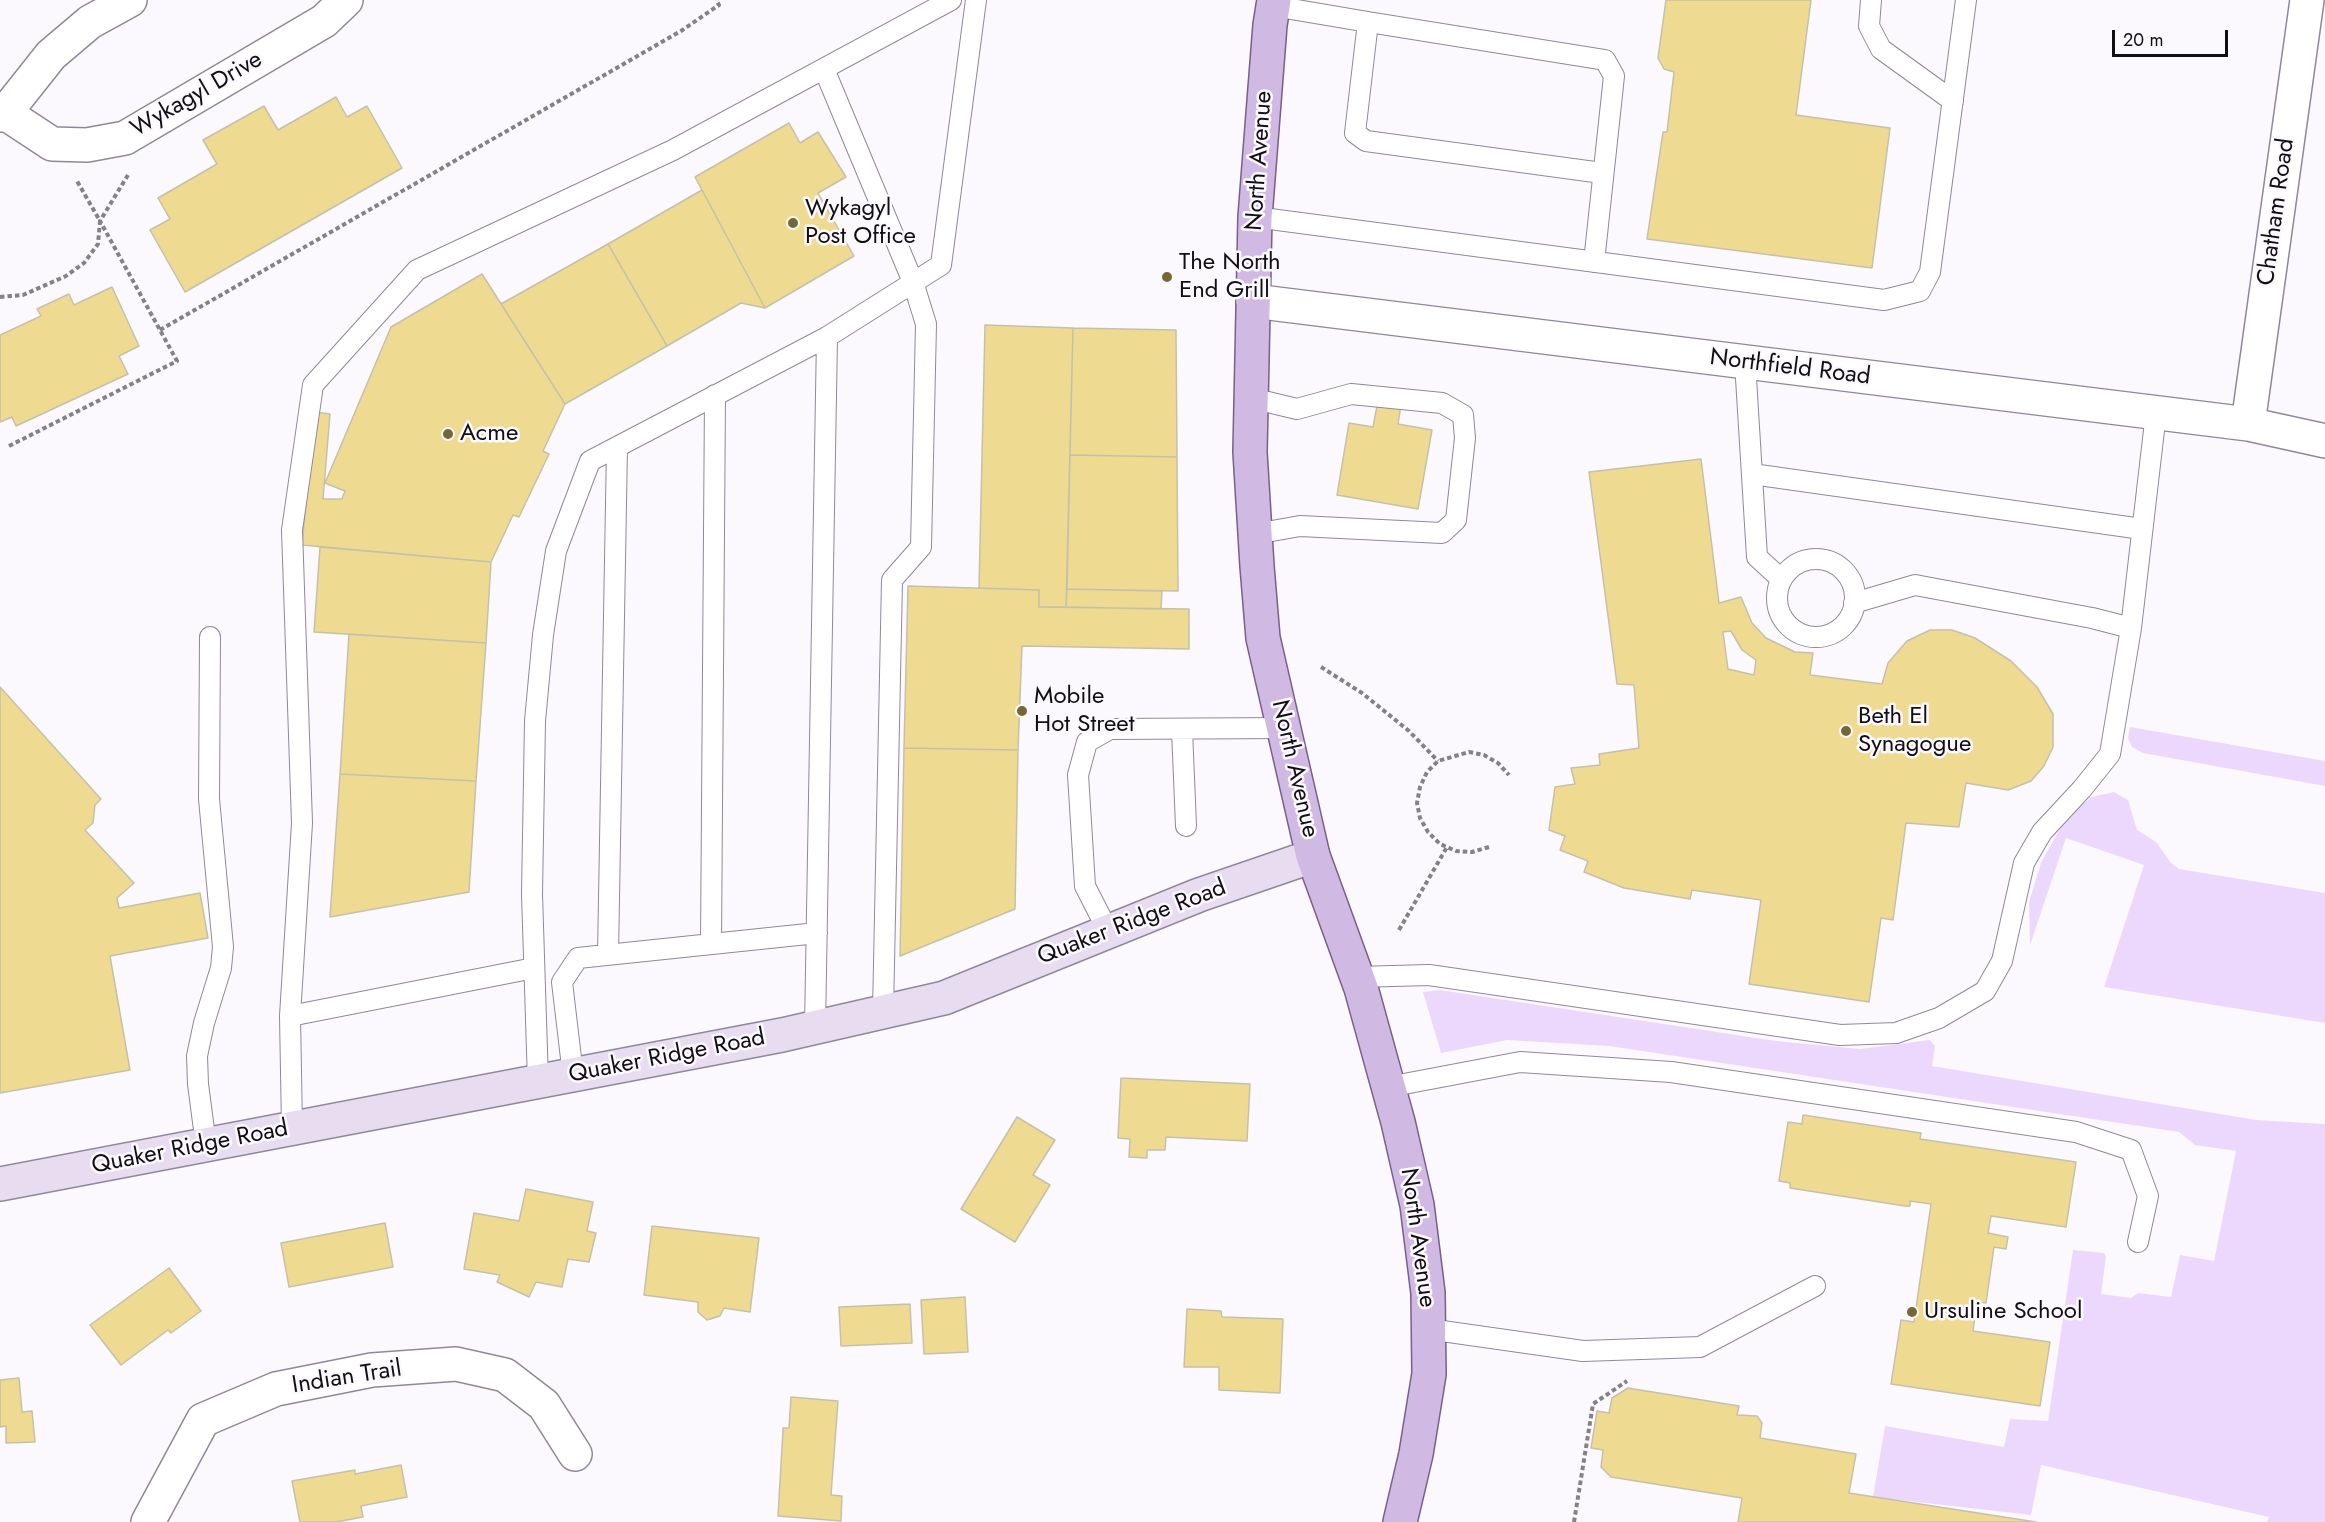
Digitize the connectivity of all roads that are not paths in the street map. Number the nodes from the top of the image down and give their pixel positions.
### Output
1 (130, 0) edge
2 (346, 0) edge
3 (951, 0) edge
4 (976, 0) edge
5 (1871, 0) edge
6 (1966, 0) edge
7 (1274, 3) edge
8 (2313, 5) edge
9 (1368, 22) junction
10 (824, 69) junction
11 (1953, 101) junction
12 (2, 114) edge
13 (1602, 173) junction
14 (1256, 218) junction
15 (1594, 262) junction
16 (913, 282) junction
17 (1253, 301) junction
18 (827, 337) junction
19 (1745, 362) junction
20 (716, 395) junction
21 (1251, 398) junction
22 (2156, 413) junction
23 (2248, 424) junction
24 (2325, 441) edge
25 (617, 447) junction
26 (1752, 474) junction
27 (2142, 529) junction
28 (1255, 534) junction
29 (1782, 579) junction
30 (1854, 603) junction
31 (2131, 628) junction
32 (210, 637) dead end
33 (1284, 728) junction
34 (1182, 729) junction
35 (1186, 826) dead end
36 (1313, 856) junction
37 (1108, 931) junction
38 (817, 933) junction
39 (711, 944) junction
40 (608, 955) junction
41 (534, 968) junction
42 (1357, 977) junction
43 (883, 1012) junction
44 (290, 1016) junction
45 (815, 1028) junction
46 (573, 1075) junction
47 (538, 1082) junction
48 (1388, 1087) junction
49 (292, 1128) junction
50 (206, 1145) junction
51 (0, 1184) edge
52 (2138, 1242) dead end
53 (1815, 1286) dead end
54 (1428, 1329) junction
55 (575, 1454) dead end
56 (148, 1522) edge
57 (1400, 1522) edge

1 - 12 street, Wykagyl Drive
2 - 12 street, Wykagyl Drive
3 - 10 lane
4 - 16 lane
5 - 11 lane
6 - 11 lane
7 - 9 lane
7 - 14 main road, North Avenue
8 - 23 street, Chatham Road
9 - 13 lane
9 - 13 lane
10 - 16 lane
10 - 44 lane
11 - 15 lane
13 - 15 lane
14 - 15 lane
14 - 17 main road, North Avenue
16 - 18 lane
16 - 43 lane
17 - 19 street, Northfield Road
17 - 21 main road, North Avenue
18 - 20 lane
18 - 38 lane
19 - 22 street, Northfield Road
19 - 26 lane
20 - 25 lane
20 - 39 lane
21 - 28 main road, North Avenue
21 - 28 lane
22 - 23 street, Northfield Road
22 - 27 lane
23 - 24 street, Northfield Road
25 - 40 lane
25 - 41 lane
26 - 27 lane
26 - 29 lane
27 - 31 lane
28 - 33 main road, North Avenue
29 - 30 lane
29 - 30 lane
30 - 31 lane
31 - 42 lane
32 - 50 lane
33 - 34 lane
33 - 36 main road, North Avenue
34 - 35 lane
34 - 37 lane
36 - 37 street, Quaker Ridge Road
36 - 42 main road, North Avenue
37 - 43 street, Quaker Ridge Road
38 - 39 lane
38 - 45 lane
39 - 40 lane
40 - 46 lane
41 - 44 lane
41 - 47 lane
42 - 48 main road, North Avenue
43 - 45 street, Quaker Ridge Road
44 - 49 lane
45 - 46 street, Quaker Ridge Road
46 - 47 street, Quaker Ridge Road
47 - 49 street, Quaker Ridge Road
48 - 52 lane
48 - 54 main road, North Avenue
49 - 50 street, Quaker Ridge Road
50 - 51 street, Quaker Ridge Road
53 - 54 lane
54 - 57 main road, North Avenue
55 - 56 street, Indian Trail

